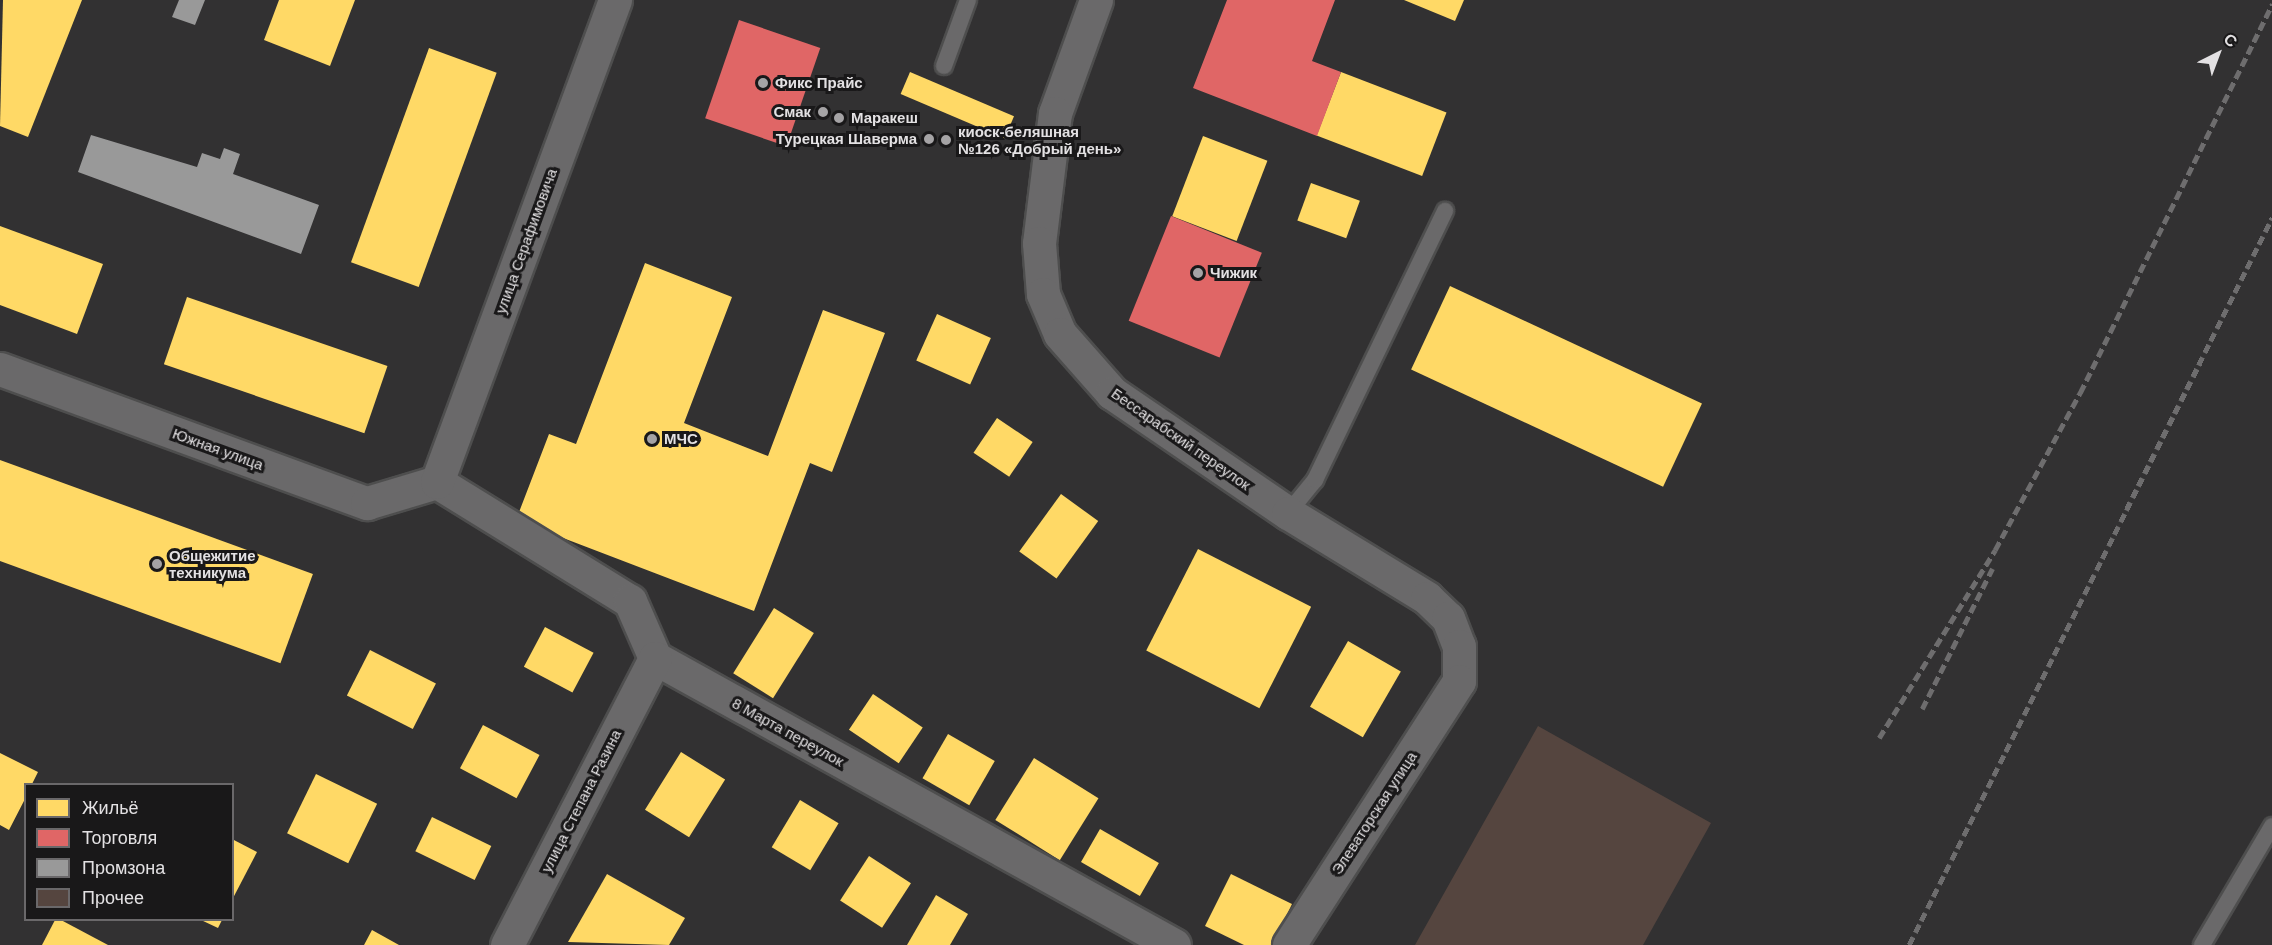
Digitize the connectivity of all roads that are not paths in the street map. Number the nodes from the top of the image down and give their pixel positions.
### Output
1 (615, 0) edge
2 (968, 0) edge
3 (1096, 0) edge
4 (944, 66) dead end
5 (1445, 211) dead end
6 (0, 369) edge
7 (437, 482) junction
8 (1288, 513) junction
9 (655, 658) junction
10 (1459, 681) joint
11 (2272, 826) edge
12 (507, 945) edge
13 (1174, 945) edge
14 (1289, 945) edge
15 (2202, 945) edge

1 - 7 street, улица Серафимовича
2 - 4 lane
3 - 8 street, Бессарабский переулок
5 - 8 lane
6 - 7 street, Южная улица
7 - 9 street
8 - 10 street, Бессарабский переулок
9 - 12 street, улица Степана Разина
9 - 13 street, 8 Марта переулок
10 - 14 street, Элеваторская улица
11 - 15 lane

